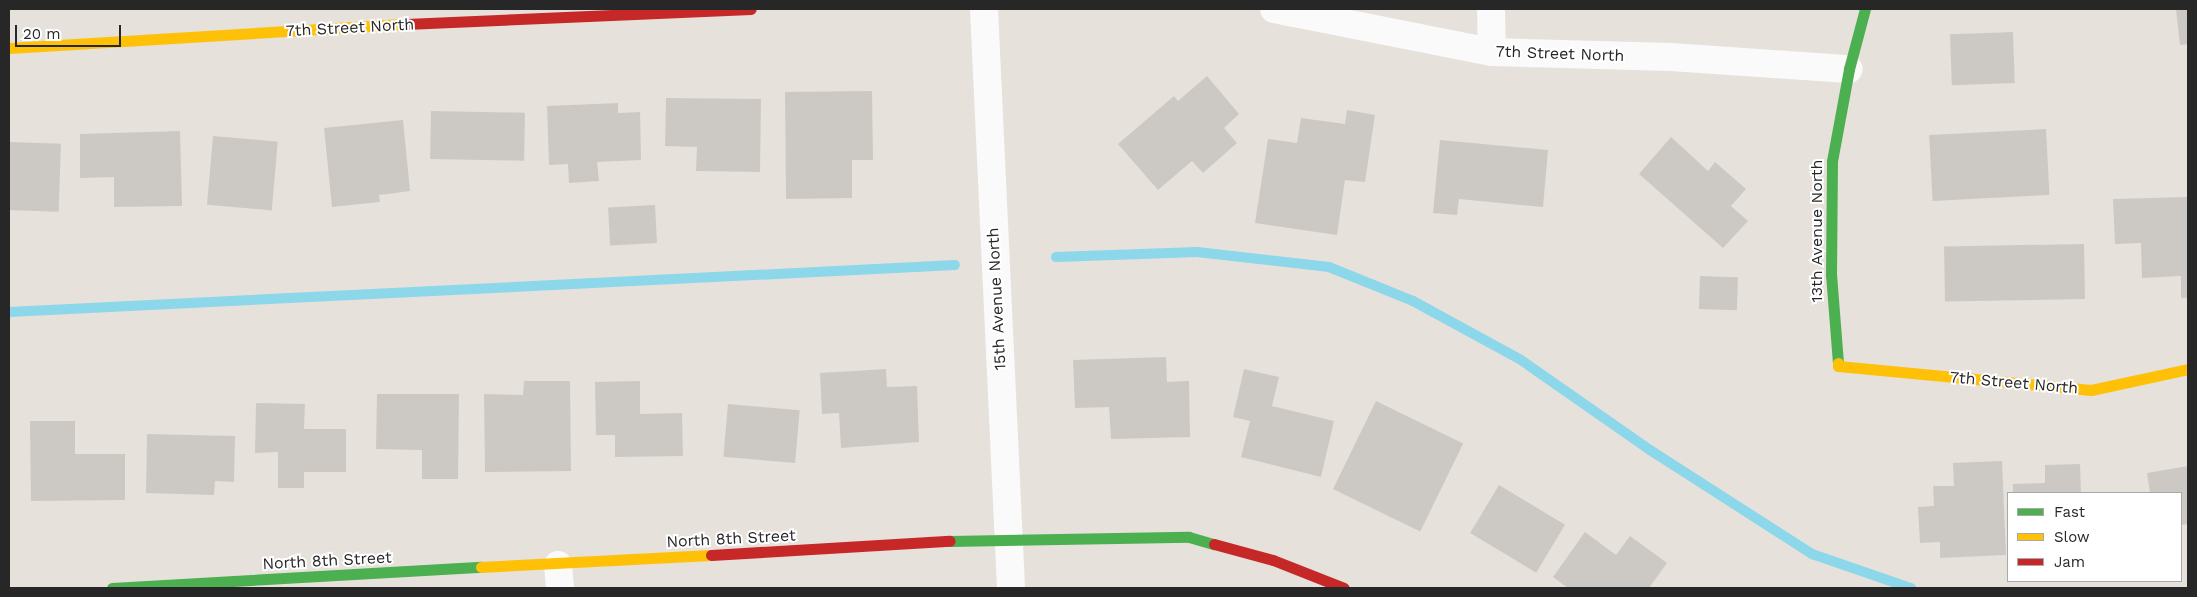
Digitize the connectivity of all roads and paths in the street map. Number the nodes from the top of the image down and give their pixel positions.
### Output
1 (751, 9) edge
2 (984, 9) edge
3 (1274, 9) edge
4 (1491, 9) edge
5 (1865, 9) edge
6 (467, 15) edge
7 (9, 48) edge
8 (1492, 52) junction
9 (1849, 69) junction
10 (1838, 366) joint
11 (2188, 368) edge
12 (1008, 538) junction
13 (559, 577) edge
14 (112, 588) edge
15 (1011, 588) edge
16 (1344, 588) edge

1 - 6 street, 7th Street North
2 - 12 street, 15th Avenue North
3 - 8 street, 7th Street North
4 - 8 street
5 - 9 street, 13th Avenue North
6 - 7 street, 7th Street North
8 - 9 street, 7th Street North
9 - 10 street, 13th Avenue North
10 - 11 street, 7th Street North
12 - 13 street, North 8th Street
12 - 15 street, 15th Avenue North
12 - 16 street, North 8th Street
13 - 14 street, North 8th Street

